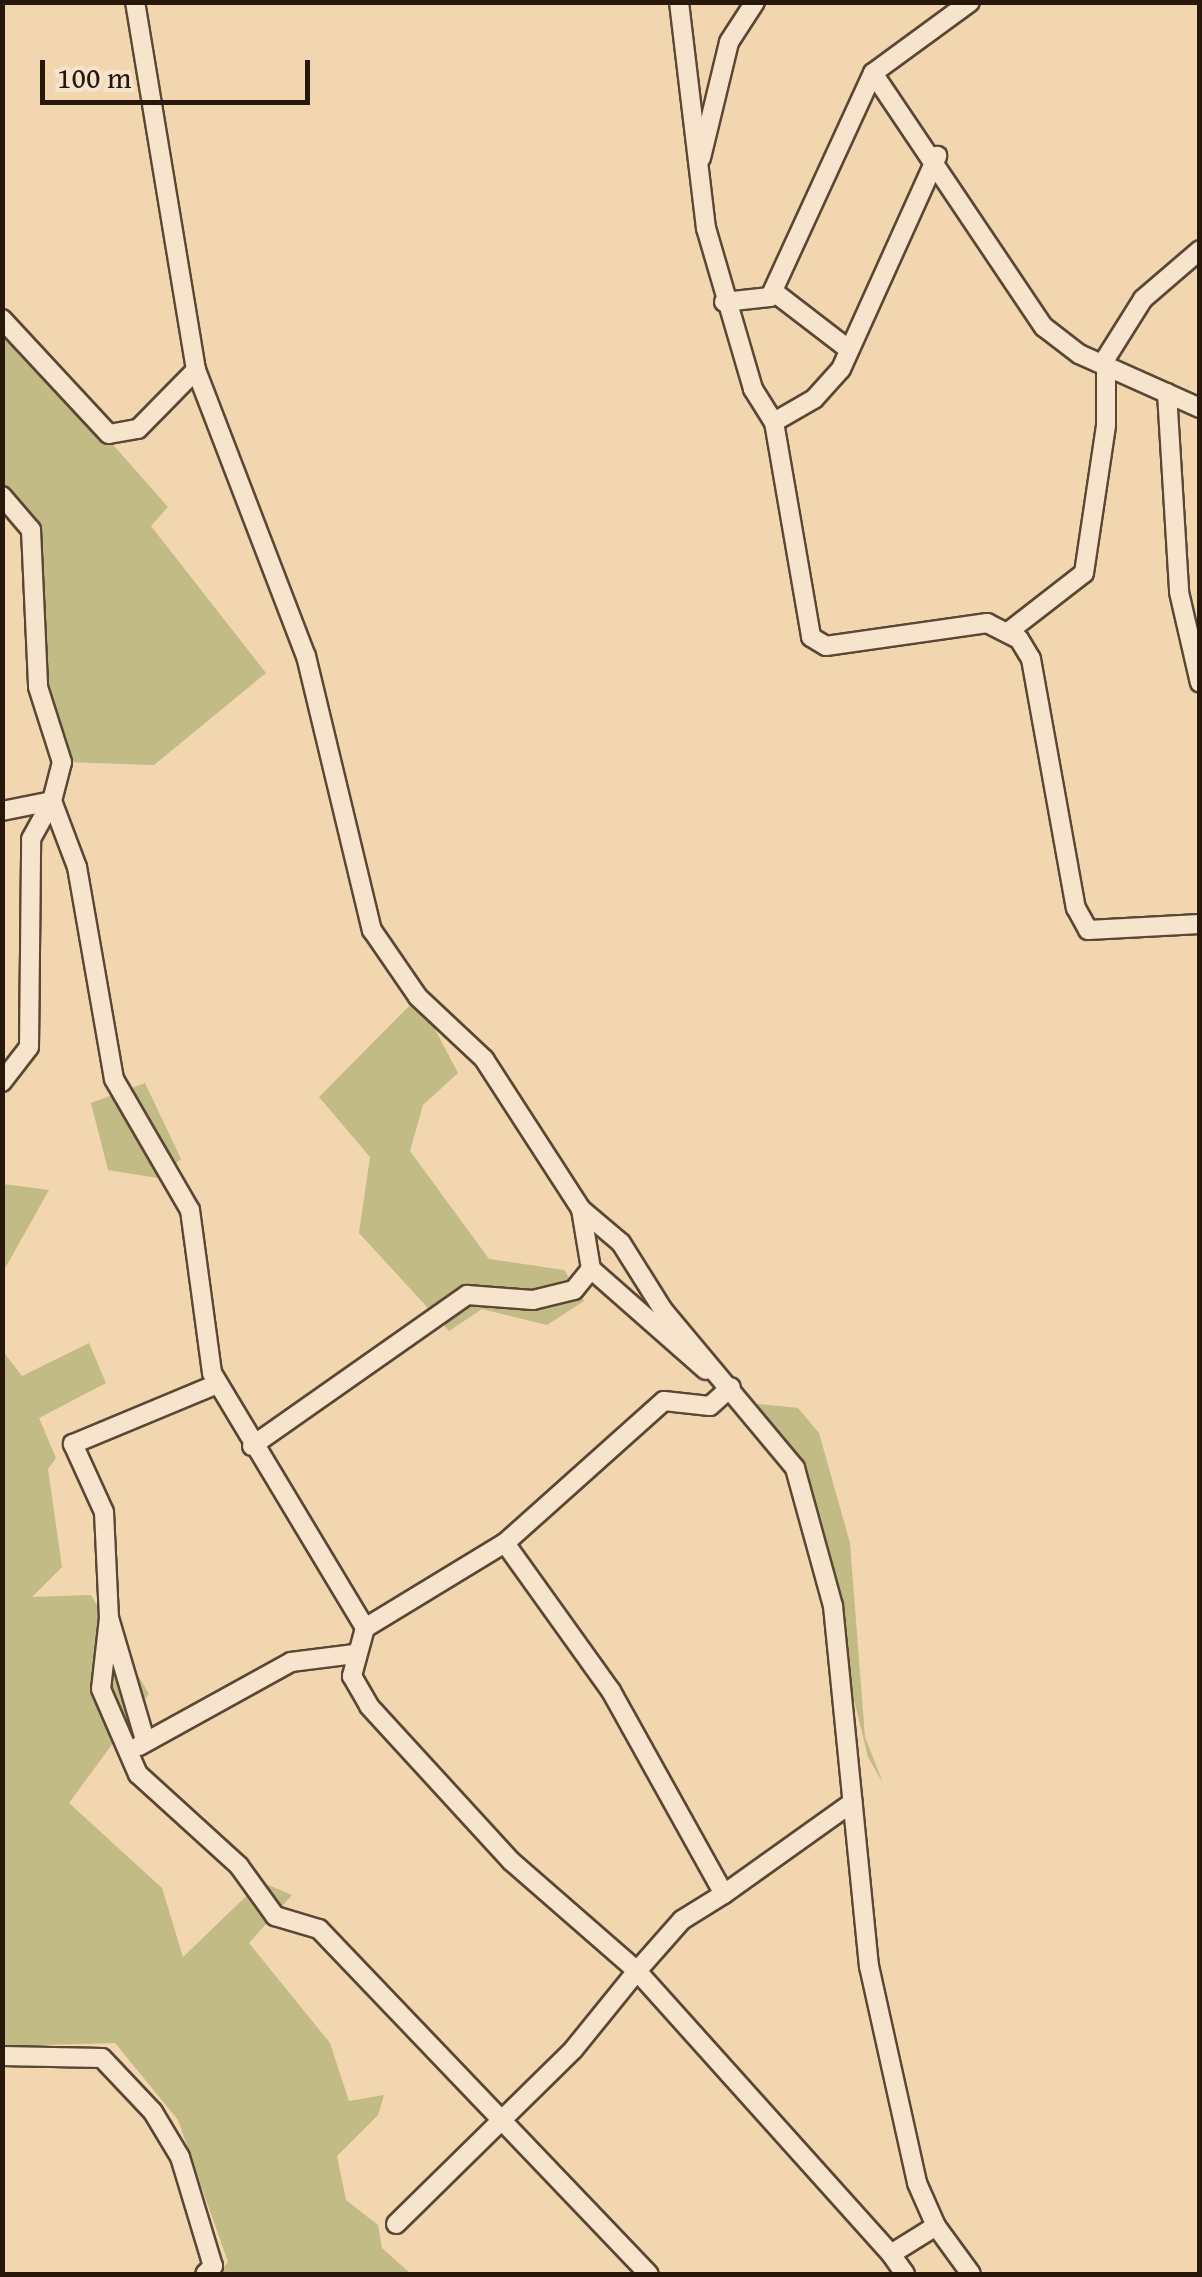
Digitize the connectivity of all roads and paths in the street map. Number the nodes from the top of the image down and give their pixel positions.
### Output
1 (135, 2) edge
2 (680, 2) edge
3 (970, 2) edge
4 (747, 4) edge
5 (874, 73) junction
6 (937, 156) junction
7 (700, 163) junction
8 (1200, 250) edge
9 (774, 292) junction
10 (724, 302) junction
11 (2, 319) edge
12 (848, 349) junction
13 (1106, 366) junction
14 (196, 370) junction
15 (1168, 393) junction
16 (1200, 408) edge
17 (774, 422) junction
18 (2, 496) edge
19 (1008, 632) junction
20 (1200, 682) edge
21 (52, 801) junction
22 (2, 811) edge
23 (1200, 924) edge
24 (2, 1082) edge
25 (581, 1209) junction
26 (590, 1269) junction
27 (716, 1371) junction
28 (218, 1384) junction
29 (731, 1387) junction
30 (252, 1446) junction
31 (505, 1543) junction
32 (109, 1618) junction
33 (366, 1628) junction
34 (354, 1654) junction
35 (145, 1740) junction
36 (138, 1774) junction
37 (853, 1802) junction
38 (724, 1894) junction
39 (637, 1971) junction
40 (2, 2056) edge
41 (500, 2121) junction
42 (396, 2224) dead end
43 (936, 2226) junction
44 (892, 2254) junction
45 (205, 2274) edge
46 (649, 2274) edge
47 (906, 2274) edge
48 (971, 2274) edge

1 - 14 street
2 - 7 street
3 - 5 street
4 - 7 street
5 - 6 street
5 - 9 street
6 - 12 street
6 - 13 street
7 - 10 street
8 - 13 street
9 - 10 street
9 - 12 street
10 - 17 street
11 - 14 street
12 - 17 street
13 - 15 street
13 - 19 street
14 - 25 street
15 - 16 street
15 - 20 street
17 - 19 street
18 - 21 street
19 - 23 street
21 - 22 street
21 - 24 street
21 - 28 street
25 - 26 street
25 - 27 street
26 - 27 street
26 - 30 street
27 - 29 street
28 - 30 street
28 - 32 street
29 - 31 street
29 - 37 street
30 - 33 street
31 - 33 street
31 - 38 street
32 - 35 street
32 - 36 street
33 - 34 street
34 - 35 street
34 - 39 street
35 - 36 street
36 - 41 street
37 - 38 street
37 - 43 street
38 - 39 street
39 - 41 street
39 - 44 street
40 - 45 street
41 - 42 street
41 - 46 street
43 - 44 street
43 - 48 street
44 - 47 street

